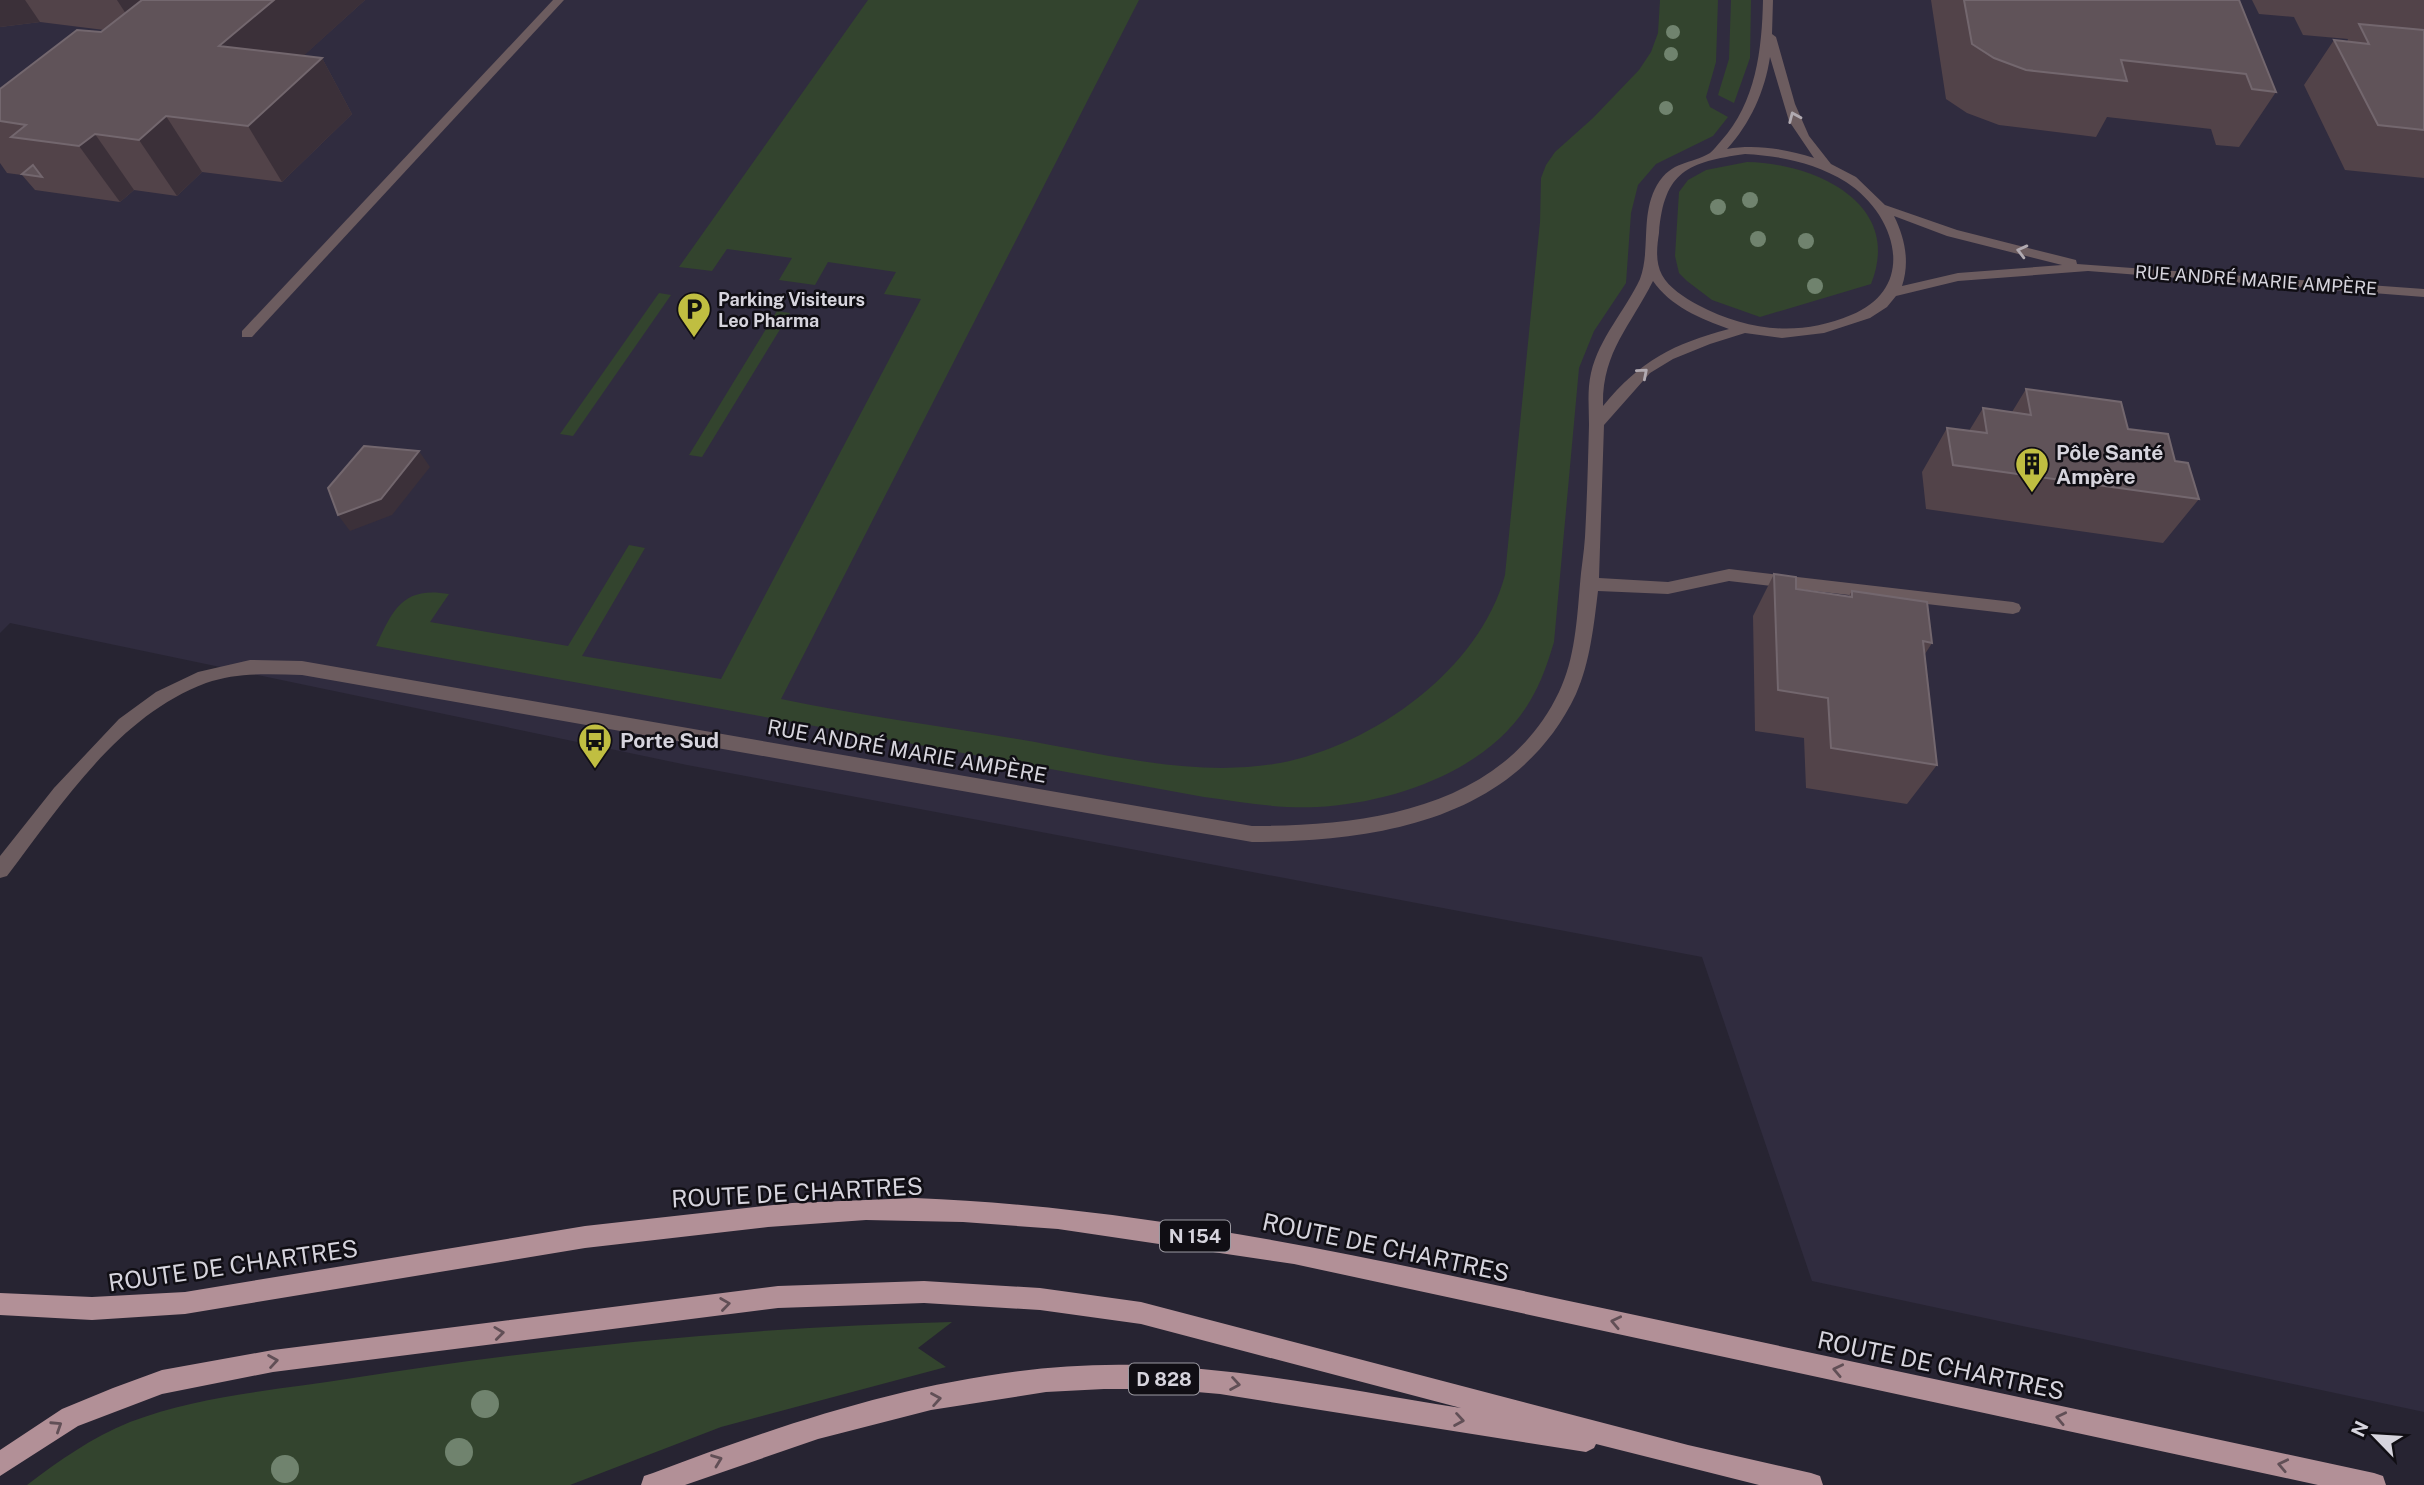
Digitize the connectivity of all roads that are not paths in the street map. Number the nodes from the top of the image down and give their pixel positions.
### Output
1 (559, 0) edge
2 (1768, 0) edge
3 (1768, 30) junction
4 (1716, 155) junction
5 (1835, 170) junction
6 (1883, 208) junction
7 (1652, 265) junction
8 (2088, 267) junction
9 (1891, 293) junction
10 (2424, 293) edge
11 (1744, 329) junction
12 (247, 334) dead end
13 (1597, 423) junction
14 (1588, 584) junction
15 (2013, 608) dead end
16 (0, 870) edge
17 (0, 1304) edge
18 (1684, 1455) junction
19 (0, 1464) edge
20 (653, 1485) edge
21 (1811, 1485) edge
22 (2374, 1485) edge

1 - 12 street
2 - 3 street
3 - 4 street
5 -> 3 street
4 - 5 street
4 - 7 street
5 - 6 street
8 -> 6 street, RUE ANDRÉ MARIE AMPÈRE
6 - 9 street
7 - 11 street
7 - 13 street, RUE ANDRÉ MARIE AMPÈRE
8 - 9 street, RUE ANDRÉ MARIE AMPÈRE
8 - 10 street, RUE ANDRÉ MARIE AMPÈRE
9 - 11 street
13 -> 11 street
13 - 14 street, RUE ANDRÉ MARIE AMPÈRE
14 - 15 street
14 - 16 street, RUE ANDRÉ MARIE AMPÈRE
22 -> 17 main road, ROUTE DE CHARTRES / N 154
19 -> 18 main road
20 -> 18 main road, D 828
18 - 21 main road

